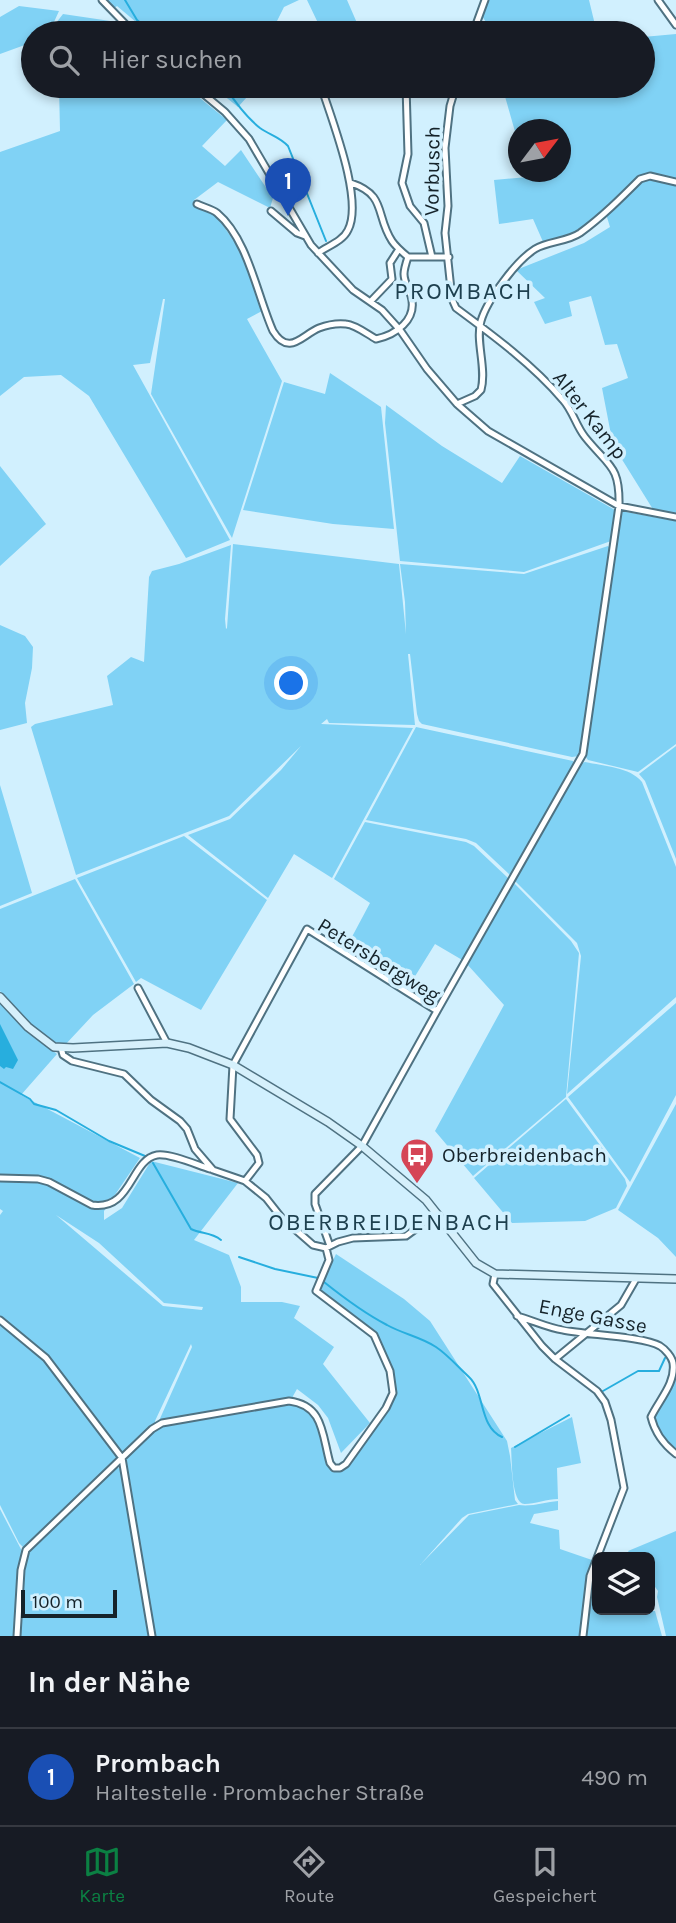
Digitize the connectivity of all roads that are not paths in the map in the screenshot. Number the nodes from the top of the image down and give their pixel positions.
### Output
1 (102, 0) edge
2 (485, 0) edge
3 (658, 0) edge
4 (122, 21) edge
5 (478, 21) edge
6 (676, 25) edge
7 (208, 98) edge
8 (325, 98) edge
9 (406, 98) edge
10 (452, 98) edge
11 (676, 182) edge
12 (351, 183) junction
13 (197, 204) dead end
14 (271, 211) dead end
15 (305, 236) junction
16 (399, 249) junction
17 (318, 253) junction
18 (408, 257) junction
19 (432, 257) junction
20 (449, 257) junction
21 (371, 301) junction
22 (479, 325) junction
23 (400, 330) junction
24 (457, 404) junction
25 (619, 506) junction
26 (676, 517) edge
27 (138, 988) dead end
28 (0, 997) edge
29 (437, 1011) junction
30 (167, 1043) junction
31 (61, 1048) junction
32 (233, 1065) junction
33 (362, 1146) junction
34 (213, 1170) junction
35 (0, 1178) edge
36 (245, 1181) junction
37 (436, 1214) junction
38 (328, 1247) junction
39 (495, 1274) junction
40 (636, 1279) junction
41 (676, 1279) edge
42 (517, 1316) junction
43 (0, 1320) edge
44 (588, 1334) junction
45 (555, 1359) junction
46 (676, 1454) edge
47 (122, 1458) junction
48 (16, 1636) edge
49 (152, 1636) edge
50 (583, 1636) edge

1 - 4 street
2 - 5 street
3 - 6 street
7 - 15 street
8 - 12 street
9 - 19 street
10 - 20 street, Vorbusch
11 - 22 street
12 - 16 street
12 - 17 street
13 - 23 street
14 - 15 street
15 - 17 street
16 - 18 street
16 - 21 street
17 - 21 street
18 - 19 street
18 - 23 street
19 - 20 street
20 - 22 street, Alter Kamp
21 - 23 street
22 - 24 street
22 - 25 street, Alter Kamp
23 - 24 street
24 - 25 street
25 - 26 street
25 - 29 street, Alter Kamp
27 - 30 street
28 - 31 street
29 - 32 street, Petersbergweg
29 - 33 street, Petersbergweg
30 - 31 street
30 - 32 street
31 - 34 street
32 - 33 street
32 - 36 street
33 - 37 street
33 - 38 street, Petersbergweg
34 - 35 street
34 - 36 street
36 - 38 street
37 - 38 street
37 - 39 street
38 - 47 street
39 - 40 street
39 - 42 street
40 - 41 street
40 - 44 street
42 - 44 street, Enge Gasse
42 - 45 street
43 - 47 street
44 - 45 street
44 - 46 street, Enge Gasse
45 - 50 street
47 - 48 street
47 - 49 street

